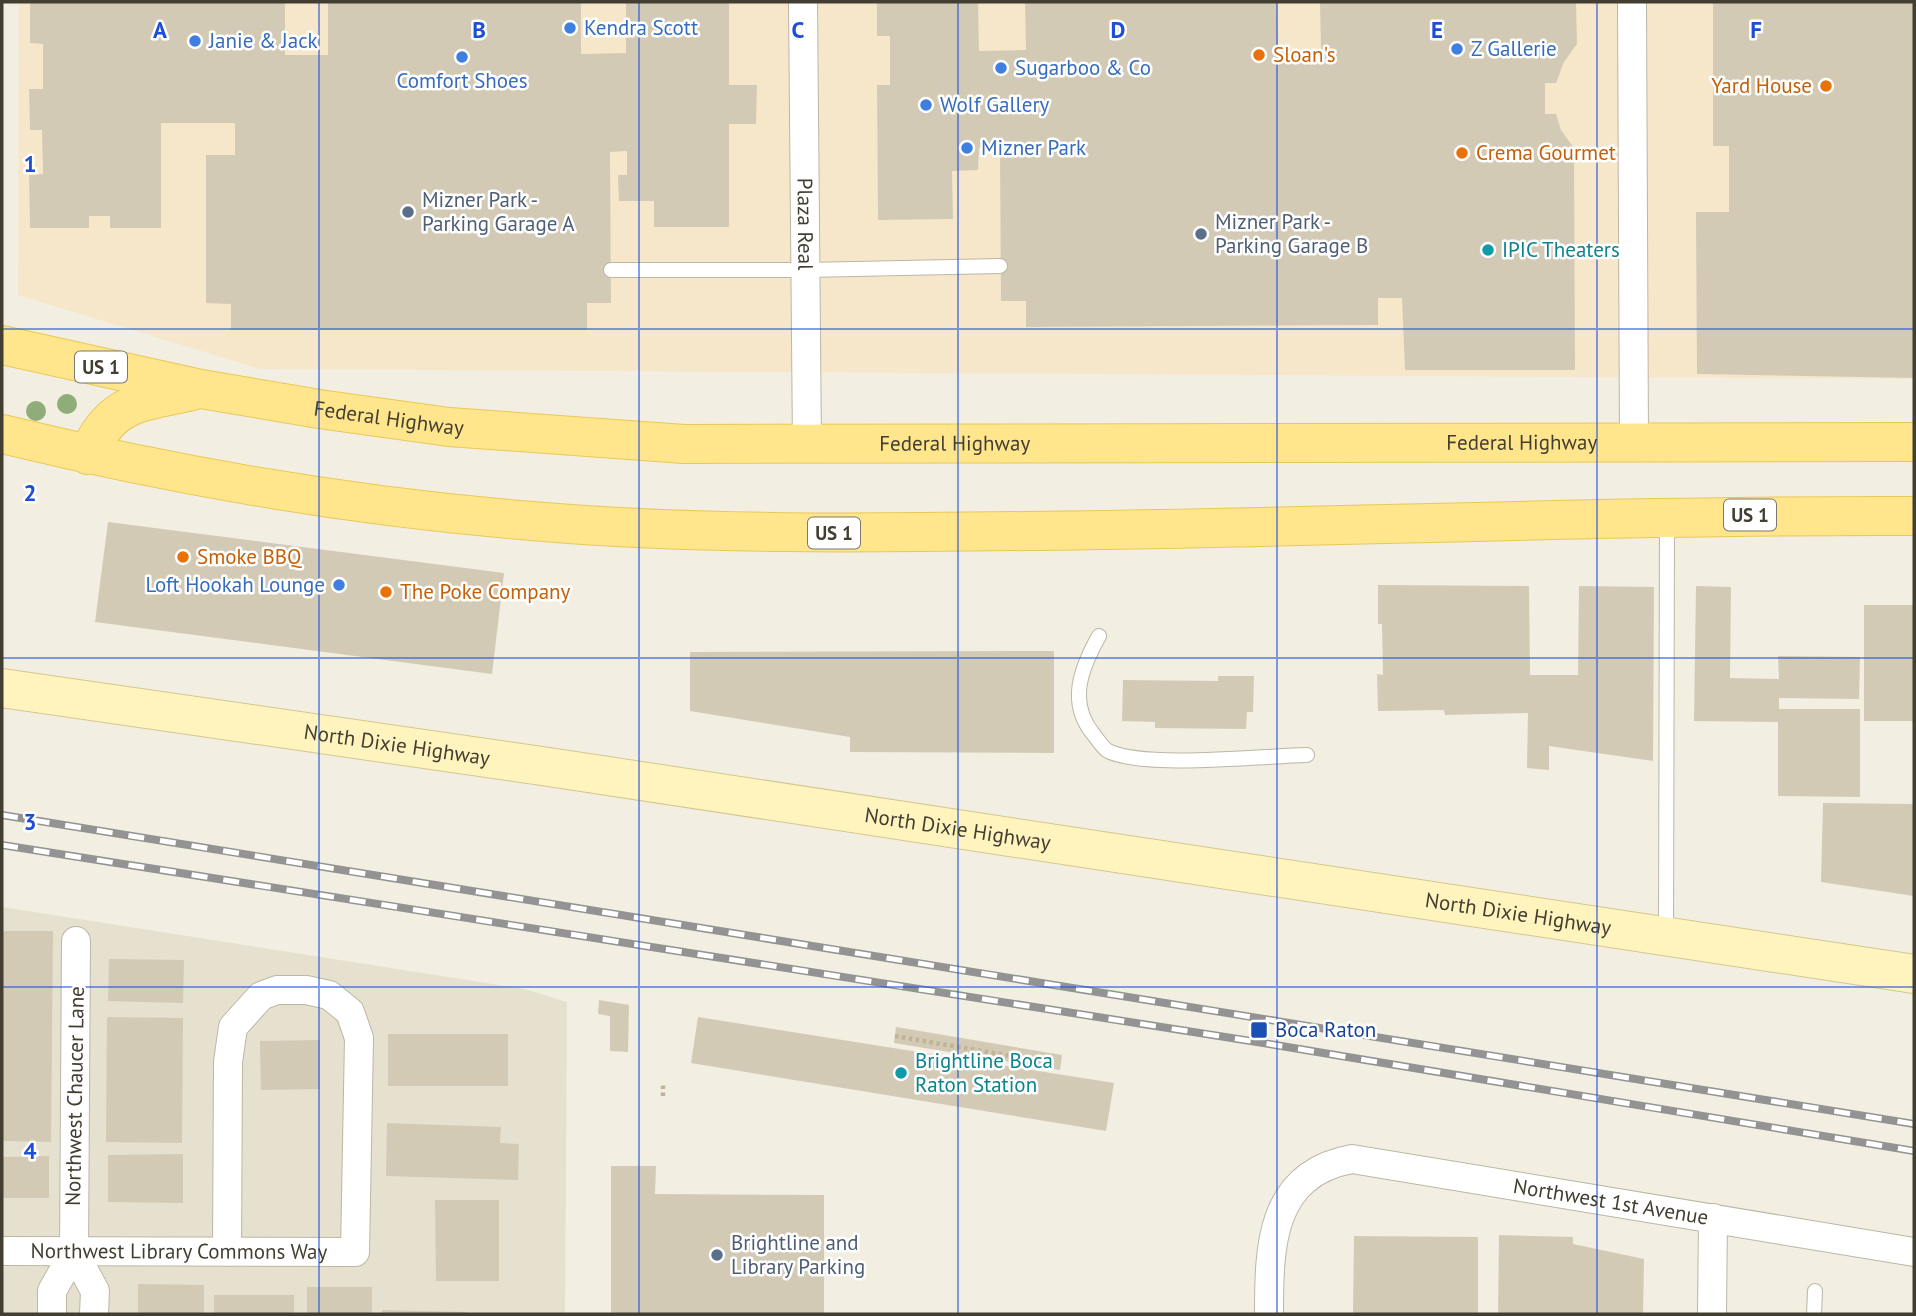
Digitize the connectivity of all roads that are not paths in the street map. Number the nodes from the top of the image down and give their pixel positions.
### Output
1 (803, 2) edge
2 (1632, 2) edge
3 (1000, 266) dead end
4 (611, 270) dead end
5 (806, 271) junction
6 (2, 345) edge
7 (201, 389) junction
8 (2, 434) edge
9 (1634, 442) junction
10 (1914, 442) edge
11 (807, 447) junction
12 (88, 455) junction
13 (1667, 516) junction
14 (1914, 516) edge
15 (1100, 636) dead end
16 (2, 688) edge
17 (1307, 755) dead end
18 (1666, 937) junction
19 (76, 941) dead end
20 (1914, 974) edge
21 (1713, 1218) junction
22 (2, 1251) edge
23 (74, 1252) junction
24 (227, 1252) junction
25 (1914, 1252) edge
26 (1815, 1291) dead end
27 (52, 1314) edge
28 (94, 1314) edge
29 (1269, 1314) edge
30 (1712, 1314) edge
31 (1814, 1314) edge

1 - 5 street, Plaza Real
2 - 9 street
3 - 5 lane
4 - 5 lane
5 - 11 street, Plaza Real
6 - 7 main road, Federal Highway / US 1
7 - 11 main road, Federal Highway / US 1
7 - 12 main road
8 - 12 main road, US 1
9 - 10 main road, Federal Highway / US 1
9 - 11 main road, Federal Highway / US 1
12 - 13 main road, US 1
13 - 14 main road, US 1
13 - 18 lane
15 - 17 lane
16 - 18 main road, North Dixie Highway
18 - 20 main road, North Dixie Highway
19 - 23 street, Northwest Chaucer Lane
21 - 25 street, Northwest 1st Avenue
21 - 29 street, Northwest 1st Avenue
21 - 30 street
22 - 23 street, Northwest Library Commons Way
23 - 24 street, Northwest Library Commons Way
23 - 27 street
23 - 28 street
24 - 24 street, Northwest Library Commons Way
26 - 31 lane

